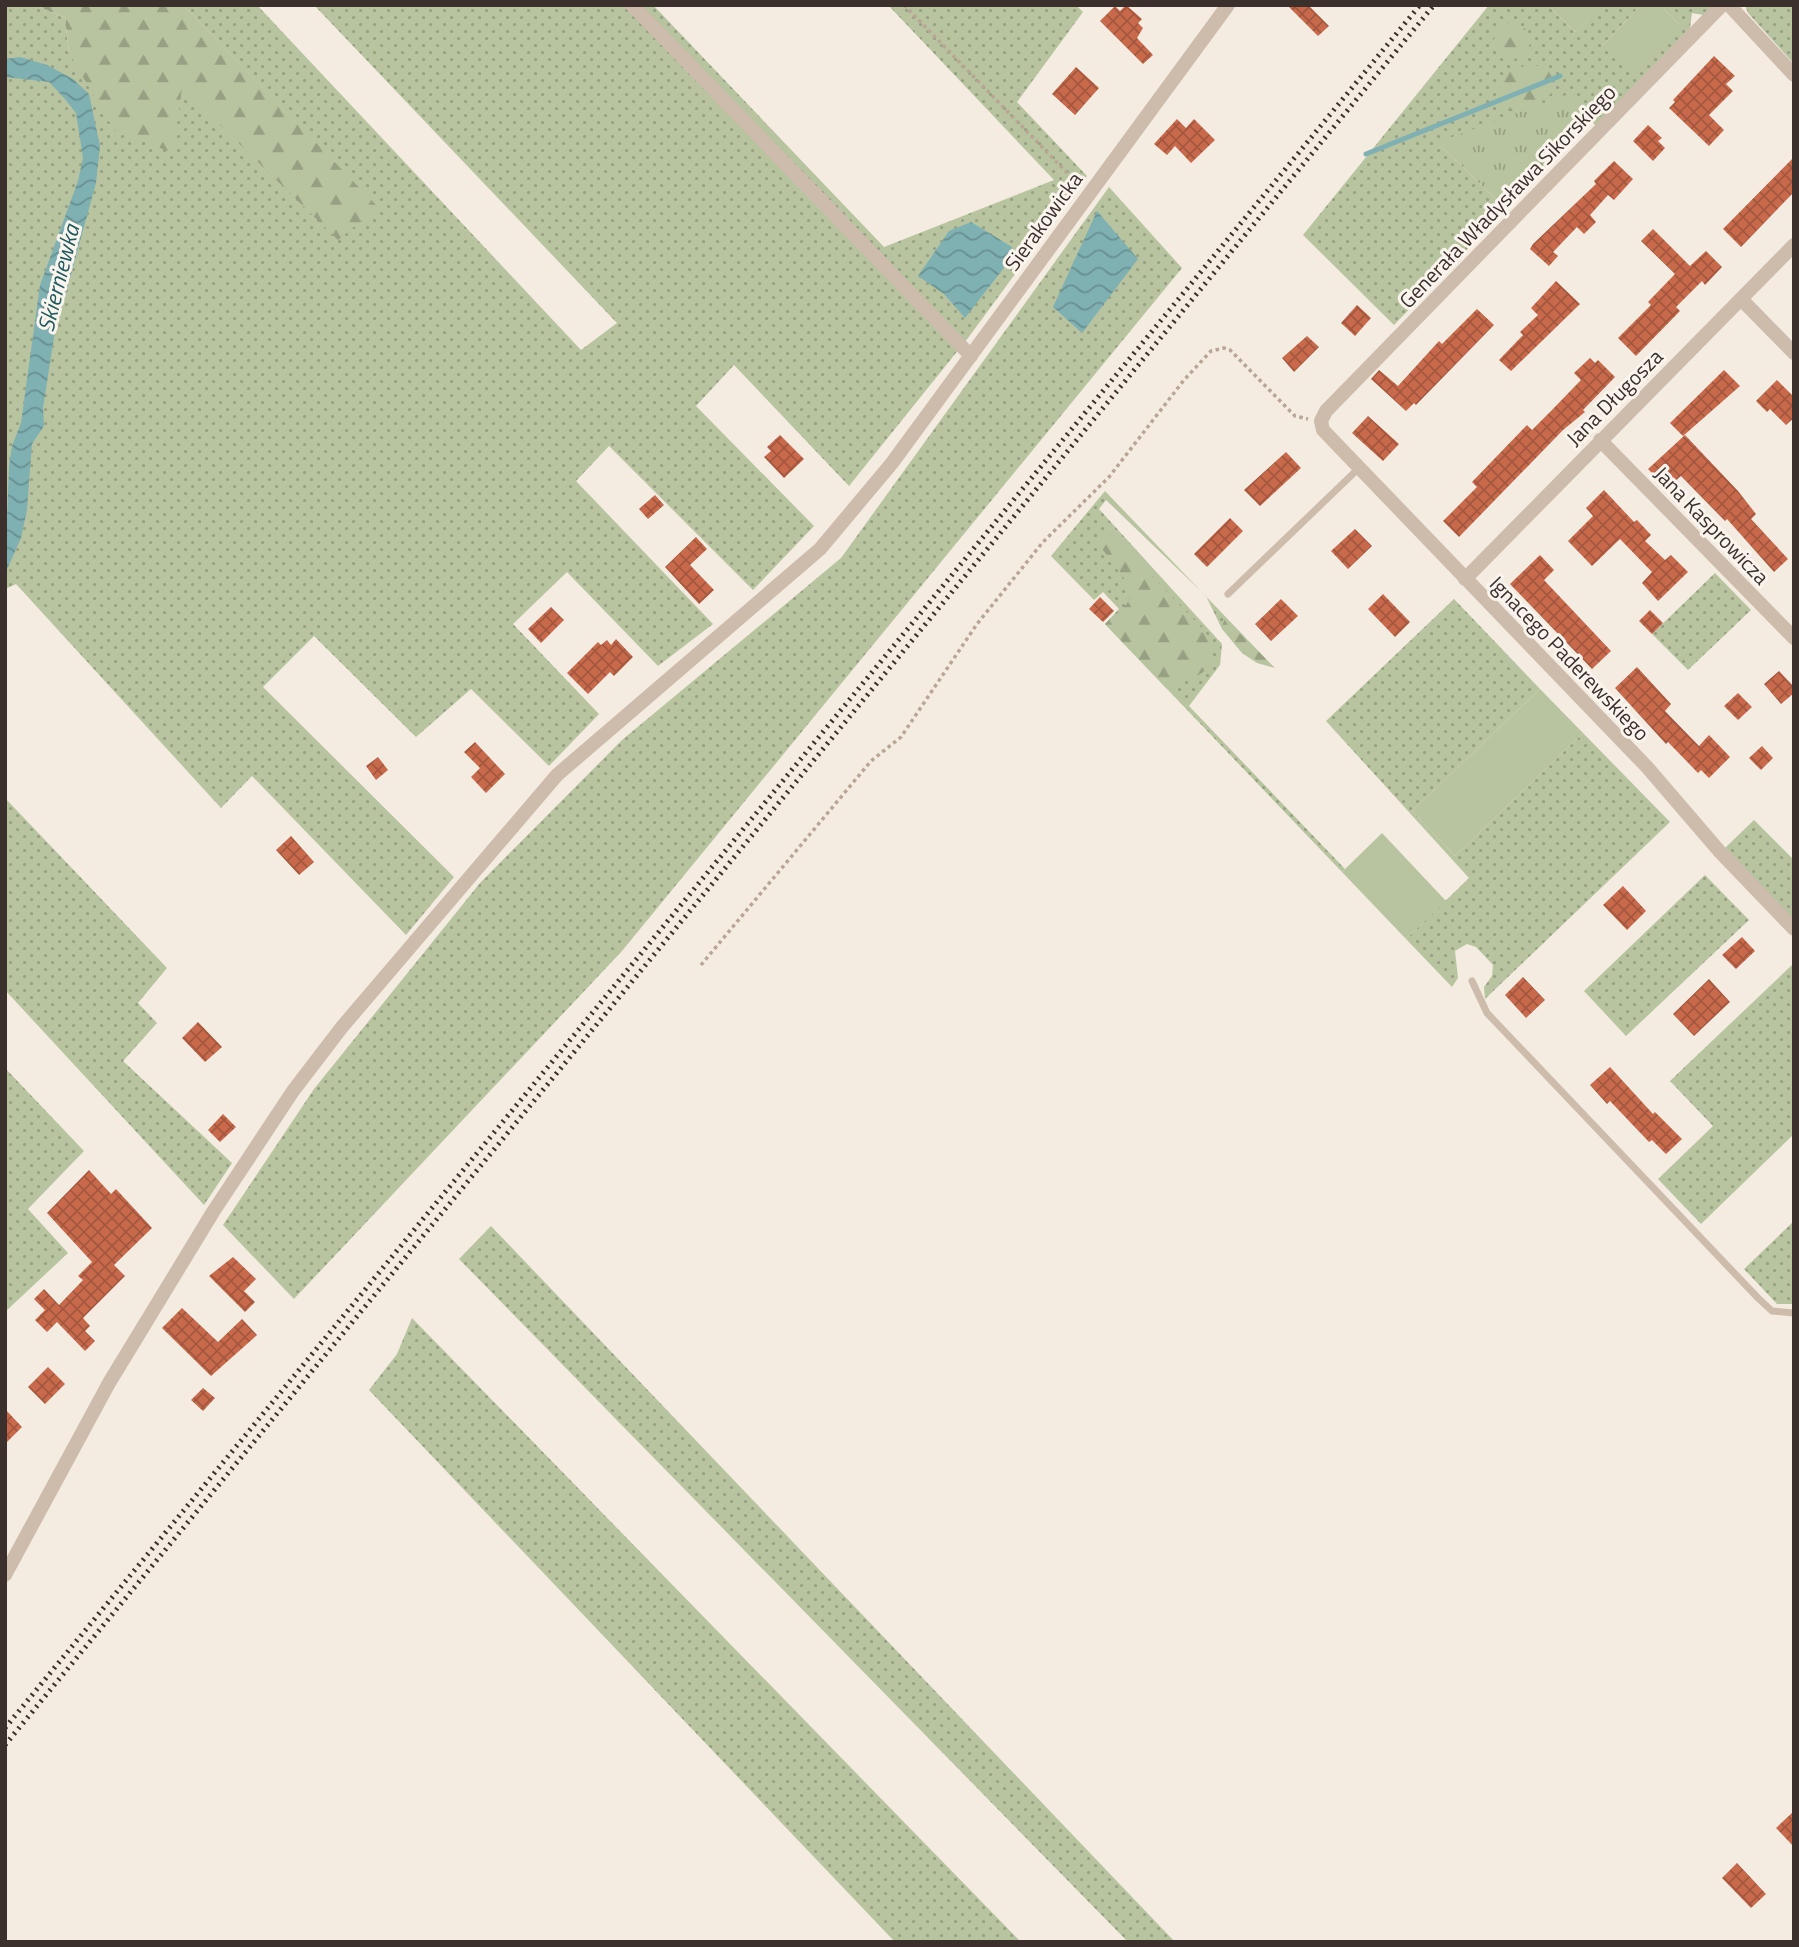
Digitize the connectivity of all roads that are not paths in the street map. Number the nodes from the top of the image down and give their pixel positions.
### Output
1 (632, 5) edge
2 (1228, 5) edge
3 (1722, 5) edge
4 (1729, 5) edge
5 (1794, 75) edge
6 (1794, 245) edge
7 (1741, 299) junction
8 (1794, 353) edge
9 (971, 356) junction
10 (1322, 416) joint
11 (1600, 440) junction
12 (1359, 468) junction
13 (1465, 579) junction
14 (1228, 594) dead end
15 (1794, 638) edge
16 (1794, 929) edge
17 (1472, 981) dead end
18 (1794, 1313) edge
19 (5, 1575) edge

1 - 9 street
2 - 9 street, Sierakowicka
3 - 10 street, Generała Władysława Sikorskiego
4 - 5 street
6 - 7 street, Jana Długosza
7 - 8 street
7 - 11 street, Jana Długosza
9 - 19 street, Sierakowicka
10 - 12 street, Ignacego Paderewskiego
11 - 13 street, Jana Długosza
11 - 15 street, Jana Kasprowicza
12 - 13 street, Ignacego Paderewskiego
12 - 14 lane
13 - 16 street, Ignacego Paderewskiego
17 - 18 lane

